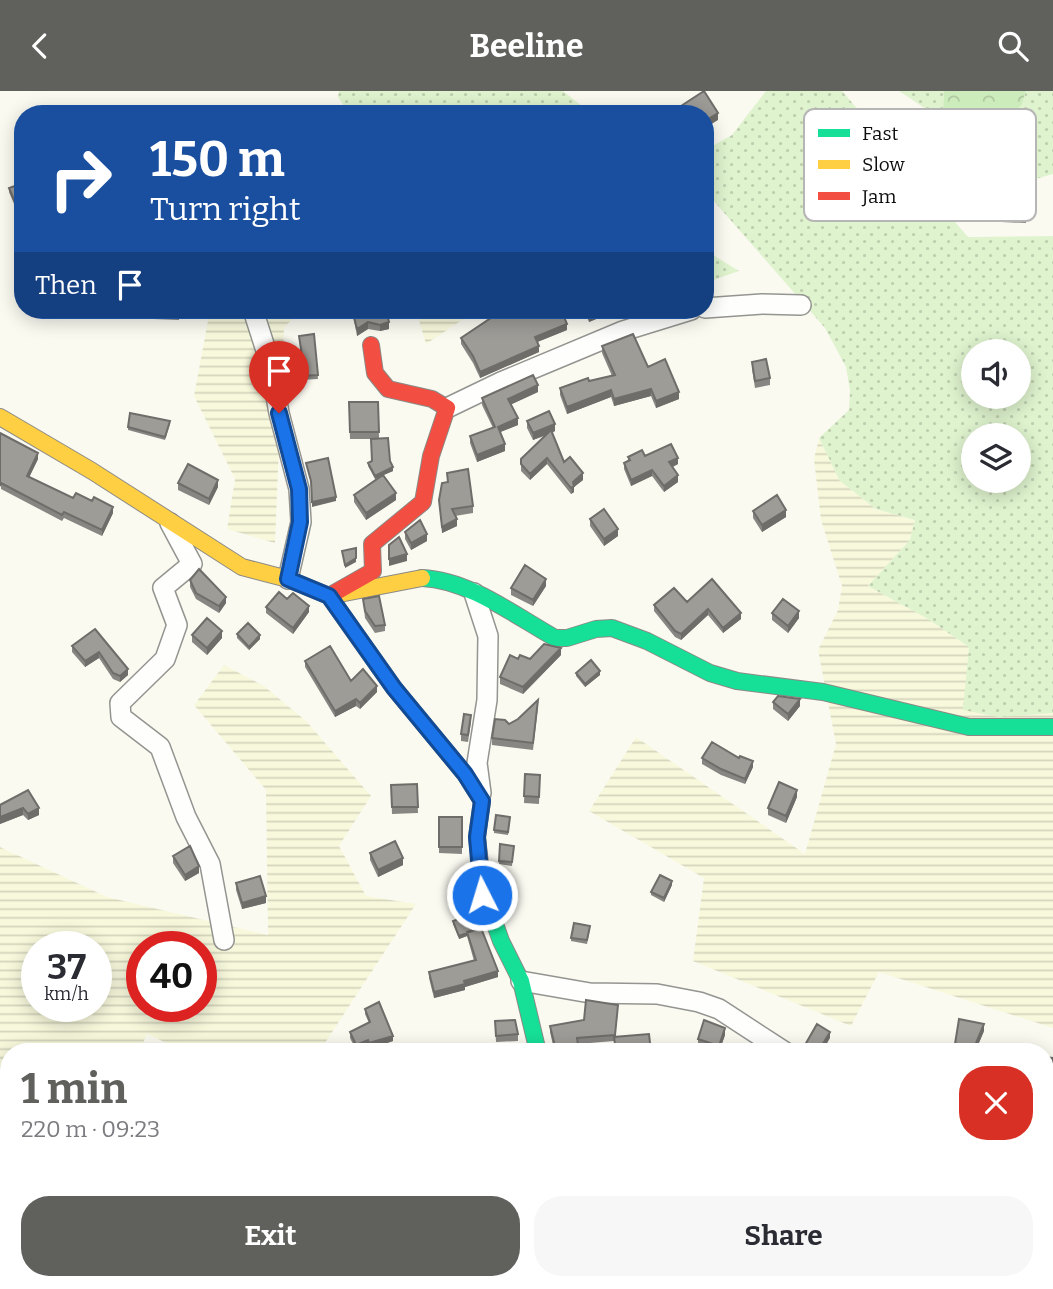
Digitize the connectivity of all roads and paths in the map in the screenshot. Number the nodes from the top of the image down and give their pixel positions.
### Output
1 (801, 305) dead end
2 (714, 307) edge
3 (256, 319) edge
4 (662, 319) edge
5 (371, 345) dead end
6 (447, 408) junction
7 (0, 417) edge
8 (170, 522) junction
9 (288, 579) junction
10 (474, 593) junction
11 (329, 596) junction
12 (1053, 727) edge
13 (482, 801) junction
14 (224, 940) dead end
15 (521, 981) junction
16 (536, 1043) edge
17 (771, 1043) edge

1 - 2 street
3 - 9 street
4 - 6 street
5 - 6 street
6 - 11 street
7 - 8 street
8 - 9 street
8 - 14 street
9 - 11 street
10 - 11 street
10 - 12 street
10 - 13 street
11 - 13 street
13 - 15 street
15 - 16 street
15 - 17 street

